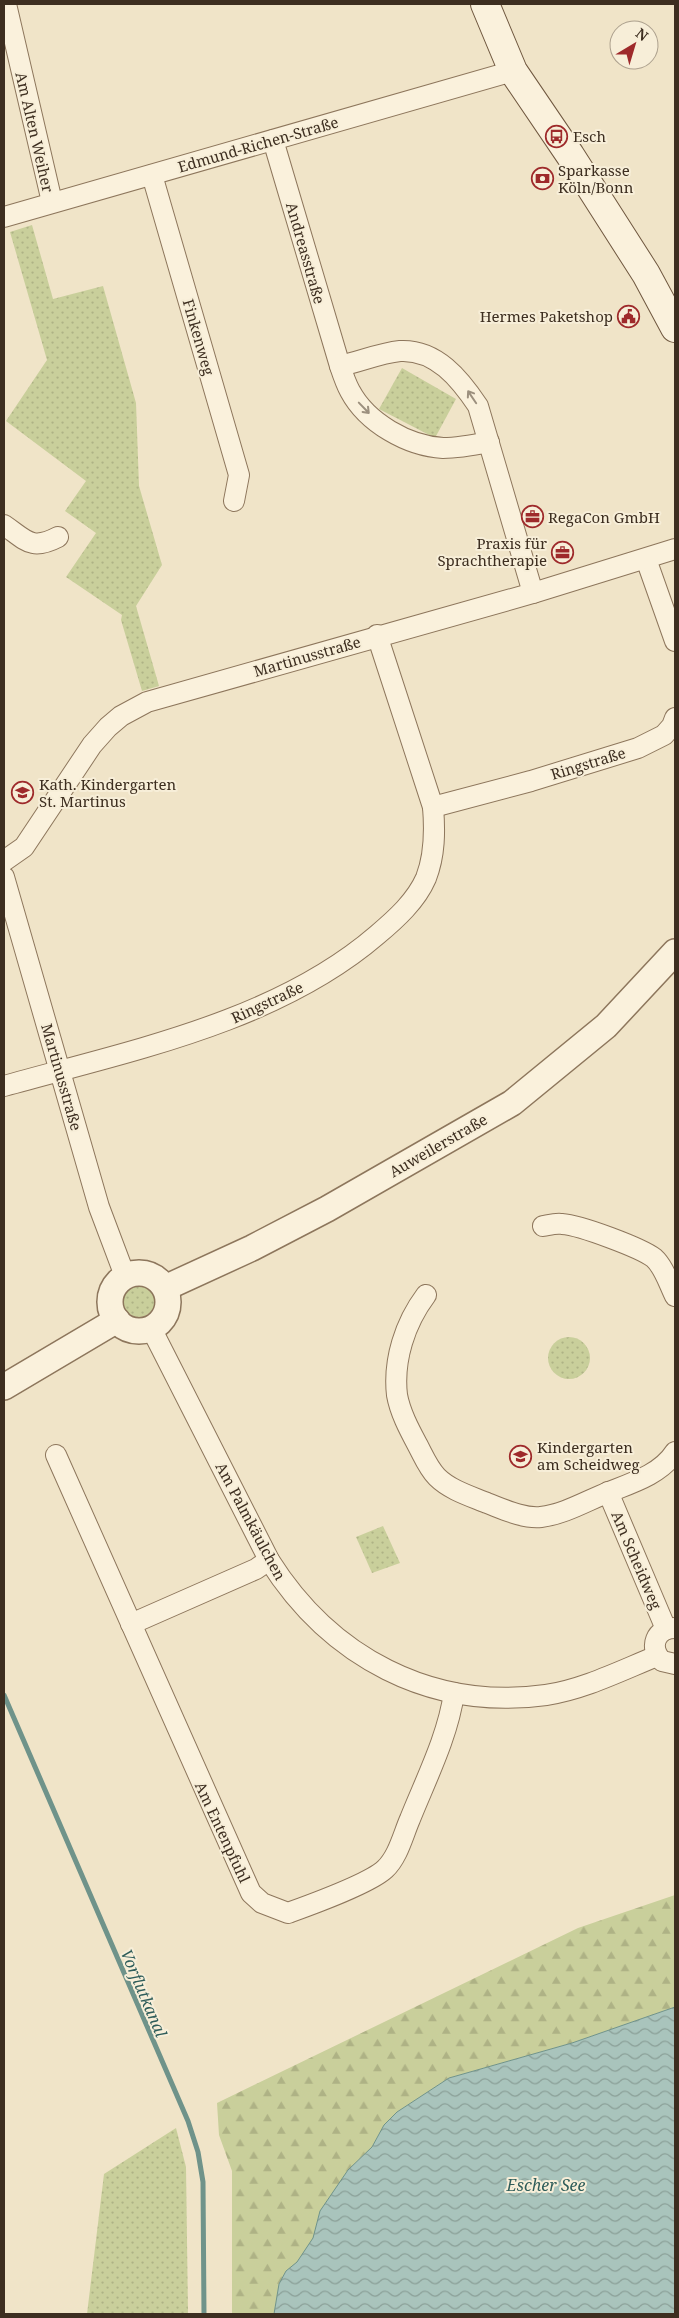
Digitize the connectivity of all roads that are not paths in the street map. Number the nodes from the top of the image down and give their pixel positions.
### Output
1 (6, 4) edge
2 (485, 4) edge
3 (12, 71) edge
4 (513, 71) junction
5 (273, 140) junction
6 (152, 174) junction
7 (52, 202) junction
8 (4, 218) edge
9 (675, 328) edge
10 (340, 366) junction
11 (489, 442) junction
12 (234, 501) dead end
13 (4, 525) edge
14 (58, 537) dead end
15 (675, 549) edge
16 (646, 559) junction
17 (533, 593) junction
18 (377, 635) junction
19 (675, 641) edge
20 (675, 718) edge
21 (433, 807) junction
22 (4, 861) edge
23 (4, 877) edge
24 (675, 952) edge
25 (61, 1070) junction
26 (4, 1086) edge
27 (543, 1226) dead end
28 (125, 1276) junction
29 (165, 1288) junction
30 (426, 1295) dead end
31 (675, 1296) edge
32 (117, 1320) junction
33 (151, 1328) junction
34 (4, 1387) edge
35 (675, 1452) edge
36 (56, 1455) dead end
37 (608, 1492) junction
38 (269, 1560) junction
39 (130, 1624) junction
40 (671, 1628) edge
41 (666, 1660) edge
42 (454, 1693) junction

1 - 3 street, Am Alten Weiher
2 - 4 main road
3 - 7 street, Am Alten Weiher
4 - 5 street, Edmund-Richen-Straße
4 - 9 main road
5 - 6 street, Edmund-Richen-Straße
5 - 10 street, Andreasstraße
6 - 7 street, Edmund-Richen-Straße
6 - 12 street, Finkenweg
7 - 8 street, Edmund-Richen-Straße
10 -> 11 street, Andreasstraße
11 -> 10 street
11 - 17 street
13 - 14 street
15 - 16 street, Martinusstraße
16 - 17 street, Martinusstraße
16 - 19 street
17 - 18 street, Martinusstraße
18 - 21 street, Ringstraße
18 - 22 street, Martinusstraße
20 - 21 street, Ringstraße
21 - 25 street, Ringstraße
23 - 25 street, Martinusstraße
24 - 29 street, Auweilerstraße
25 - 26 street, Ringstraße
25 - 28 street, Martinusstraße
27 - 31 street
28 - 29 street
28 - 32 street
29 - 33 street
30 - 37 street, Am Scheidweg
32 - 33 street
32 - 34 street
33 - 38 street, Am Palmkäulchen
35 - 37 street, Am Scheidweg
36 - 39 street, Am Entenpfuhl
37 - 40 street, Am Scheidweg
38 - 39 street
38 - 42 street, Am Palmkäulchen
39 - 42 street, Am Entenpfuhl
40 - 41 street, Am Palmkäulchen
41 - 42 street, Am Palmkäulchen

